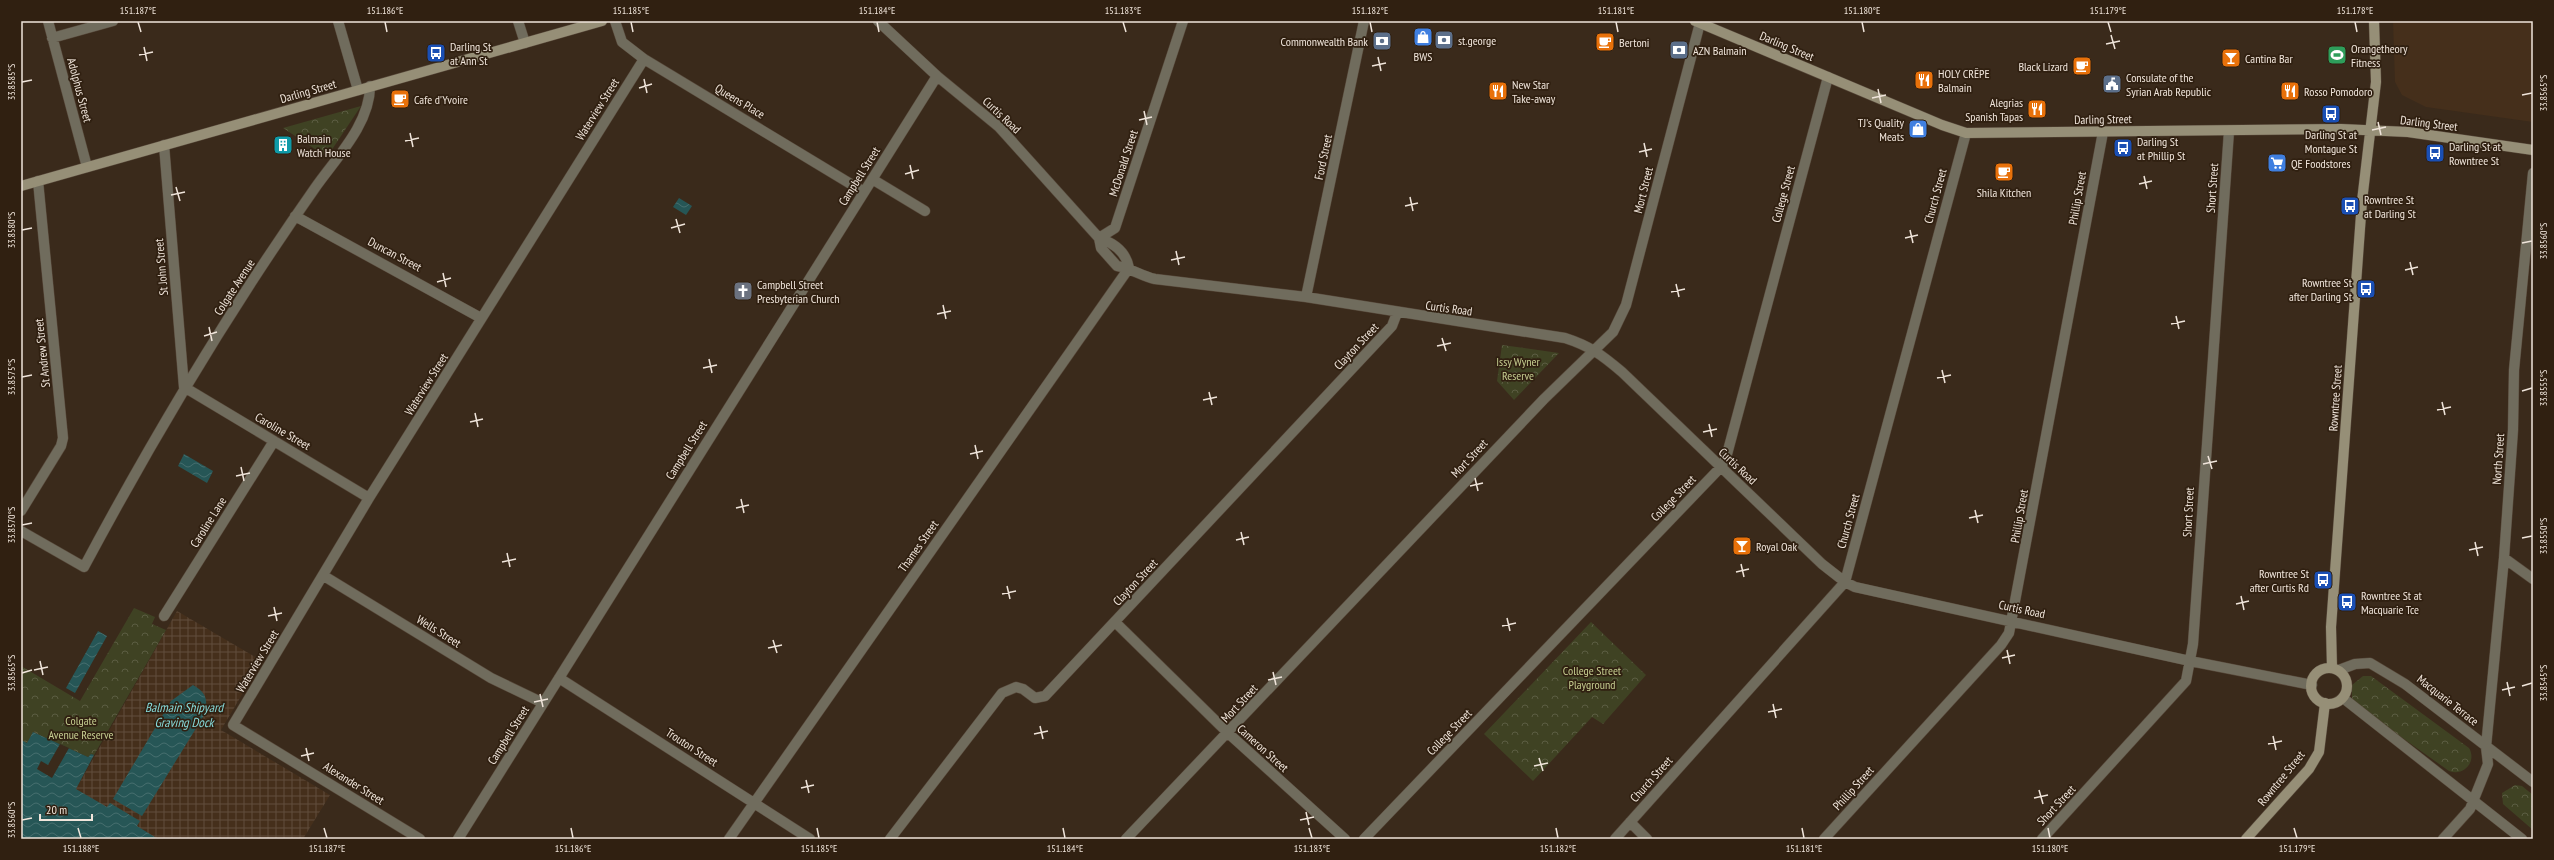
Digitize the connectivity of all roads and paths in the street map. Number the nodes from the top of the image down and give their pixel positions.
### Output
1 (48, 21) edge
2 (113, 21) edge
3 (338, 21) edge
4 (518, 21) edge
5 (602, 21) edge
6 (615, 21) edge
7 (878, 21) edge
8 (1183, 21) edge
9 (1364, 21) edge
10 (2374, 21) edge
11 (1697, 22) edge
12 (52, 38) junction
13 (525, 43) junction
14 (644, 59) junction
15 (937, 76) junction
16 (1828, 77) junction
17 (370, 86) junction
18 (358, 90) junction
19 (2229, 131) junction
20 (2371, 131) junction
21 (2104, 132) junction
22 (1966, 133) junction
23 (164, 145) junction
24 (2533, 150) edge
25 (87, 167) junction
26 (2533, 173) edge
27 (872, 179) junction
28 (38, 181) junction
29 (21, 186) edge
30 (864, 192) junction
31 (925, 211) dead end
32 (295, 216) junction
33 (1100, 238) junction
34 (1129, 268) junction
35 (1306, 298) junction
36 (1397, 313) junction
37 (481, 318) junction
38 (1595, 349) junction
39 (184, 387) junction
40 (274, 441) junction
41 (1720, 468) junction
42 (369, 498) junction
43 (21, 511) edge
44 (21, 531) edge
45 (2504, 558) junction
46 (324, 576) junction
47 (2533, 579) edge
48 (1845, 582) junction
49 (164, 616) dead end
50 (2013, 620) junction
51 (1115, 622) junction
52 (2190, 662) junction
53 (2335, 669) junction
54 (559, 678) junction
55 (2312, 685) junction
56 (2342, 698) junction
57 (543, 703) junction
58 (2325, 704) junction
59 (233, 726) joint
60 (1228, 733) junction
61 (2486, 746) junction
62 (2533, 782) edge
63 (2472, 800) junction
64 (754, 803) junction
65 (1630, 822) junction
66 (420, 839) edge
67 (458, 839) edge
68 (729, 839) edge
69 (810, 839) edge
70 (890, 839) edge
71 (1126, 839) edge
72 (1345, 839) edge
73 (1364, 839) edge
74 (1615, 839) edge
75 (1647, 839) edge
76 (1824, 839) edge
77 (2042, 839) edge
78 (2246, 839) edge
79 (2443, 839) edge
80 (2522, 839) edge

1 - 12 street, Adolphus Street
2 - 12 street
3 - 18 street
4 - 13 street
5 - 13 street, Darling Street
6 - 14 street, Queens Place
7 - 15 street, Curtis Road
8 - 33 street, McDonald Street
9 - 35 street, Ford Street
10 - 20 street, Rowntree Street
11 - 16 street, Darling Street
11 - 38 street, Mort Street
12 - 25 street, Adolphus Street
13 - 17 street, Darling Street
14 - 30 street, Queens Place
14 - 37 street, Waterview Street
15 - 27 street, Campbell Street
15 - 33 street, Curtis Road
16 - 22 street, Darling Street
16 - 41 street, College Street
17 - 18 street, Darling Street
17 - 32 street, Colgate Avenue
18 - 23 street, Darling Street
19 - 20 street, Darling Street
19 - 21 street, Darling Street
19 - 52 street, Short Street
20 - 24 street, Darling Street
20 - 53 street, Rowntree Street
21 - 22 street, Darling Street
21 - 50 street, Phillip Street
22 - 48 street, Church Street
23 - 25 street, Darling Street
23 - 39 street, St John Street
25 - 28 street, Darling Street
26 - 45 street, North Street
27 - 30 street, Campbell Street
27 - 31 street
28 - 29 street, Darling Street
28 - 43 street, St Andrew Street
30 - 54 street, Campbell Street
32 - 37 street, Duncan Street
32 - 39 street, Colgate Avenue
33 - 34 street, Curtis Road
34 - 35 street, Curtis Road
34 - 64 street, Thames Street
35 - 36 street, Curtis Road
36 - 38 street, Curtis Road
36 - 51 street, Clayton Street
37 - 42 street, Waterview Street
38 - 41 street, Curtis Road
38 - 60 street, Mort Street
39 - 40 street, Caroline Street
39 - 44 street, Colgate Avenue
40 - 42 street, Caroline Street
40 - 49 street, Caroline Lane
41 - 48 street, Curtis Road
41 - 73 street, College Street
42 - 46 street, Waterview Street
45 - 47 street
45 - 61 street, North Street
46 - 57 street, Wells Street
46 - 59 street, Waterview Street
48 - 50 street, Curtis Road
48 - 65 street, Church Street
50 - 52 street, Curtis Road
50 - 76 street, Phillip Street
51 - 60 street, Cameron Street
51 - 70 street, Clayton Street
52 - 55 street, Curtis Road
52 - 77 street, Short Street
53 - 55 street
53 - 56 street
53 - 61 street, Macquarie Terrace
54 - 57 street, Campbell Street
54 - 64 street, Trouton Street
55 - 58 street
56 - 58 street
56 - 63 street
57 - 67 street, Campbell Street
58 - 78 street, Rowntree Street
59 - 66 street, Alexander Street
60 - 71 street, Mort Street
60 - 72 street, Cameron Street
61 - 62 street, Macquarie Terrace
61 - 63 street, North Street
63 - 79 street, North Street
63 - 80 street
64 - 68 street, Thames Street
64 - 69 street, Trouton Street
65 - 74 street, Church Street
65 - 75 street

